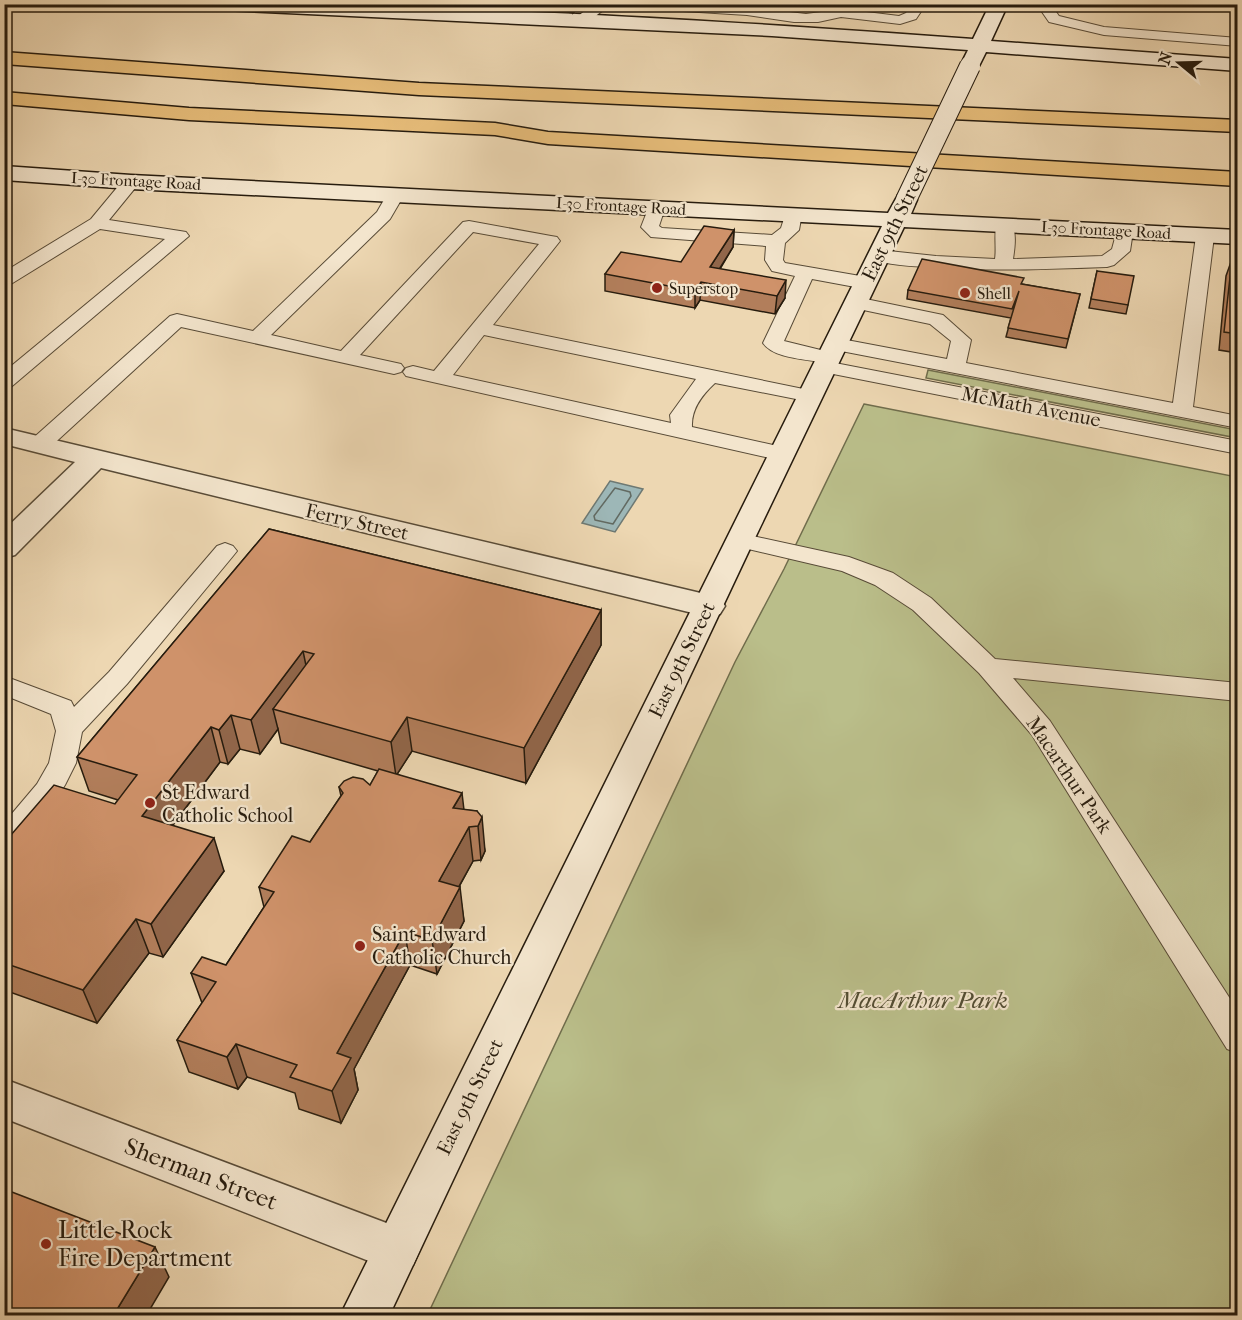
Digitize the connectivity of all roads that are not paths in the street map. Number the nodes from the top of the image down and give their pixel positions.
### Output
1 (204, 4) edge
2 (604, 4) edge
3 (999, 4) edge
4 (1048, 4) edge
5 (668, 5) edge
6 (367, 8) edge
7 (749, 8) edge
8 (408, 9) edge
9 (915, 10) edge
10 (839, 11) edge
11 (579, 22) junction
12 (651, 25) junction
13 (1156, 36) junction
14 (1238, 42) edge
15 (978, 45) junction
16 (4, 58) edge
17 (1161, 59) junction
18 (1238, 65) edge
19 (4, 98) edge
20 (1238, 126) edge
21 (495, 129) junction
22 (1238, 162) edge
23 (4, 173) edge
24 (1238, 179) edge
25 (130, 182) junction
26 (395, 195) junction
27 (482, 200) junction
28 (656, 208) junction
29 (902, 210) junction
30 (793, 213) junction
31 (96, 223) junction
32 (1004, 225) junction
33 (469, 226) junction
34 (1124, 231) junction
35 (1205, 236) junction
36 (1238, 237) edge
37 (776, 241) junction
38 (879, 256) junction
39 (1003, 265) junction
40 (806, 272) junction
41 (4, 280) edge
42 (861, 293) junction
43 (478, 328) junction
44 (257, 338) junction
45 (831, 356) junction
46 (4, 358) edge
47 (346, 358) junction
48 (27, 364) junction
49 (955, 367) junction
50 (710, 376) junction
51 (439, 378) junction
52 (4, 383) edge
53 (811, 396) junction
54 (1182, 411) junction
55 (1238, 422) edge
56 (682, 432) junction
57 (4, 436) edge
58 (39, 445) junction
59 (1238, 448) edge
60 (783, 454) junction
61 (94, 459) junction
62 (739, 540) junction
63 (4, 548) edge
64 (225, 551) dead end
65 (709, 606) junction
66 (988, 667) junction
67 (4, 685) edge
68 (1238, 693) edge
69 (69, 729) junction
70 (4, 843) edge
71 (1238, 1040) edge
72 (4, 1098) edge
73 (397, 1249) junction
74 (364, 1316) edge

1 - 6 main road
2 - 11 lane
3 - 15 main road, East 9th Street
4 - 13 lane
5 - 7 lane
5 - 12 lane
6 - 8 main road
7 - 10 lane
8 - 11 main road
9 - 10 lane
11 - 12 main road
12 - 15 main road
13 - 14 lane
13 - 17 lane
15 - 17 main road
15 - 29 main road, East 9th Street, bridge
16 - 20 highway
17 - 18 main road
19 - 21 highway
21 - 22 highway
21 - 24 highway
23 - 25 main road, I-30 Frontage Road
25 - 26 main road, I-30 Frontage Road
25 - 31 lane
26 - 27 main road, I-30 Frontage Road
26 - 44 lane
27 - 28 main road, I-30 Frontage Road
27 - 33 lane
28 - 30 main road, I-30 Frontage Road
28 - 37 lane
29 - 30 main road, I-30 Frontage Road
29 - 32 main road, I-30 Frontage Road
29 - 38 main road, East 9th Street
30 - 37 lane
31 - 41 lane
31 - 48 lane
32 - 34 main road, I-30 Frontage Road
32 - 39 lane
33 - 43 lane
33 - 47 lane
34 - 35 main road, I-30 Frontage Road
34 - 39 lane
35 - 36 main road, I-30 Frontage Road
35 - 54 lane
37 - 40 lane
38 - 39 lane
38 - 42 main road, East 9th Street
40 - 42 lane
40 - 45 lane
42 - 45 main road, East 9th Street
42 - 49 lane
43 - 50 lane
43 - 51 lane
44 - 47 lane
44 - 58 lane
45 - 49 lane, McMath Avenue
45 - 53 main road, East 9th Street
45 - 59 lane, McMath Avenue
46 - 48 lane
47 - 51 lane
48 - 52 lane
49 - 54 lane, McMath Avenue
50 - 53 lane
50 - 56 lane
51 - 56 lane
53 - 60 main road, East 9th Street
54 - 55 lane, McMath Avenue
56 - 60 lane
57 - 58 main road, Ferry Street
58 - 61 main road, Ferry Street
60 - 62 main road, East 9th Street
61 - 63 main road
61 - 65 main road, Ferry Street
62 - 65 main road, East 9th Street
62 - 66 lane, Macarthur Park
64 - 69 lane
65 - 73 main road, East 9th Street
66 - 68 lane
66 - 71 lane, Macarthur Park
67 - 69 lane
69 - 70 lane
72 - 73 main road, Sherman Street
73 - 74 main road, East 9th Street

